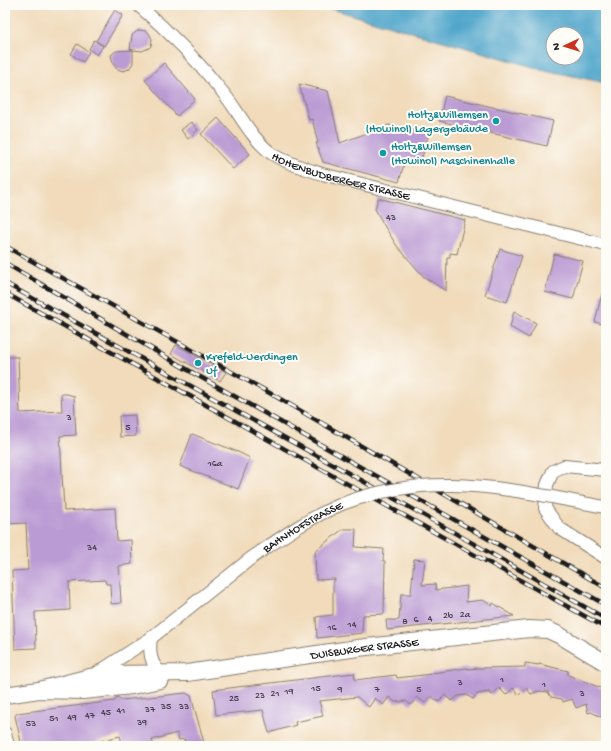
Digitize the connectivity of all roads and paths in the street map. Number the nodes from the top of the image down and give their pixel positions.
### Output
1 (138, 5) edge
2 (606, 245) edge
3 (606, 470) edge
4 (606, 507) edge
5 (606, 558) edge
6 (151, 638) junction
7 (606, 663) edge
8 (187, 672) junction
9 (162, 674) junction
10 (90, 677) junction
11 (39, 690) junction
12 (5, 695) edge
13 (5, 733) edge
14 (8, 746) edge

1 - 2 street, HOHENBUDBERGER STRASSE
3 - 5 street
4 - 6 street, BAHNHOFSTRASSE, bridge
6 - 9 street
6 - 10 street, BAHNHOFSTRASSE
7 - 8 main road, DUISBURGER STRASSE
8 - 9 main road, DUISBURGER STRASSE
8 - 11 main road, DUISBURGER STRASSE
9 - 10 main road, DUISBURGER STRASSE
10 - 11 main road, BAHNHOFSTRASSE
11 - 12 main road, DUISBURGER STRASSE
13 - 14 street

